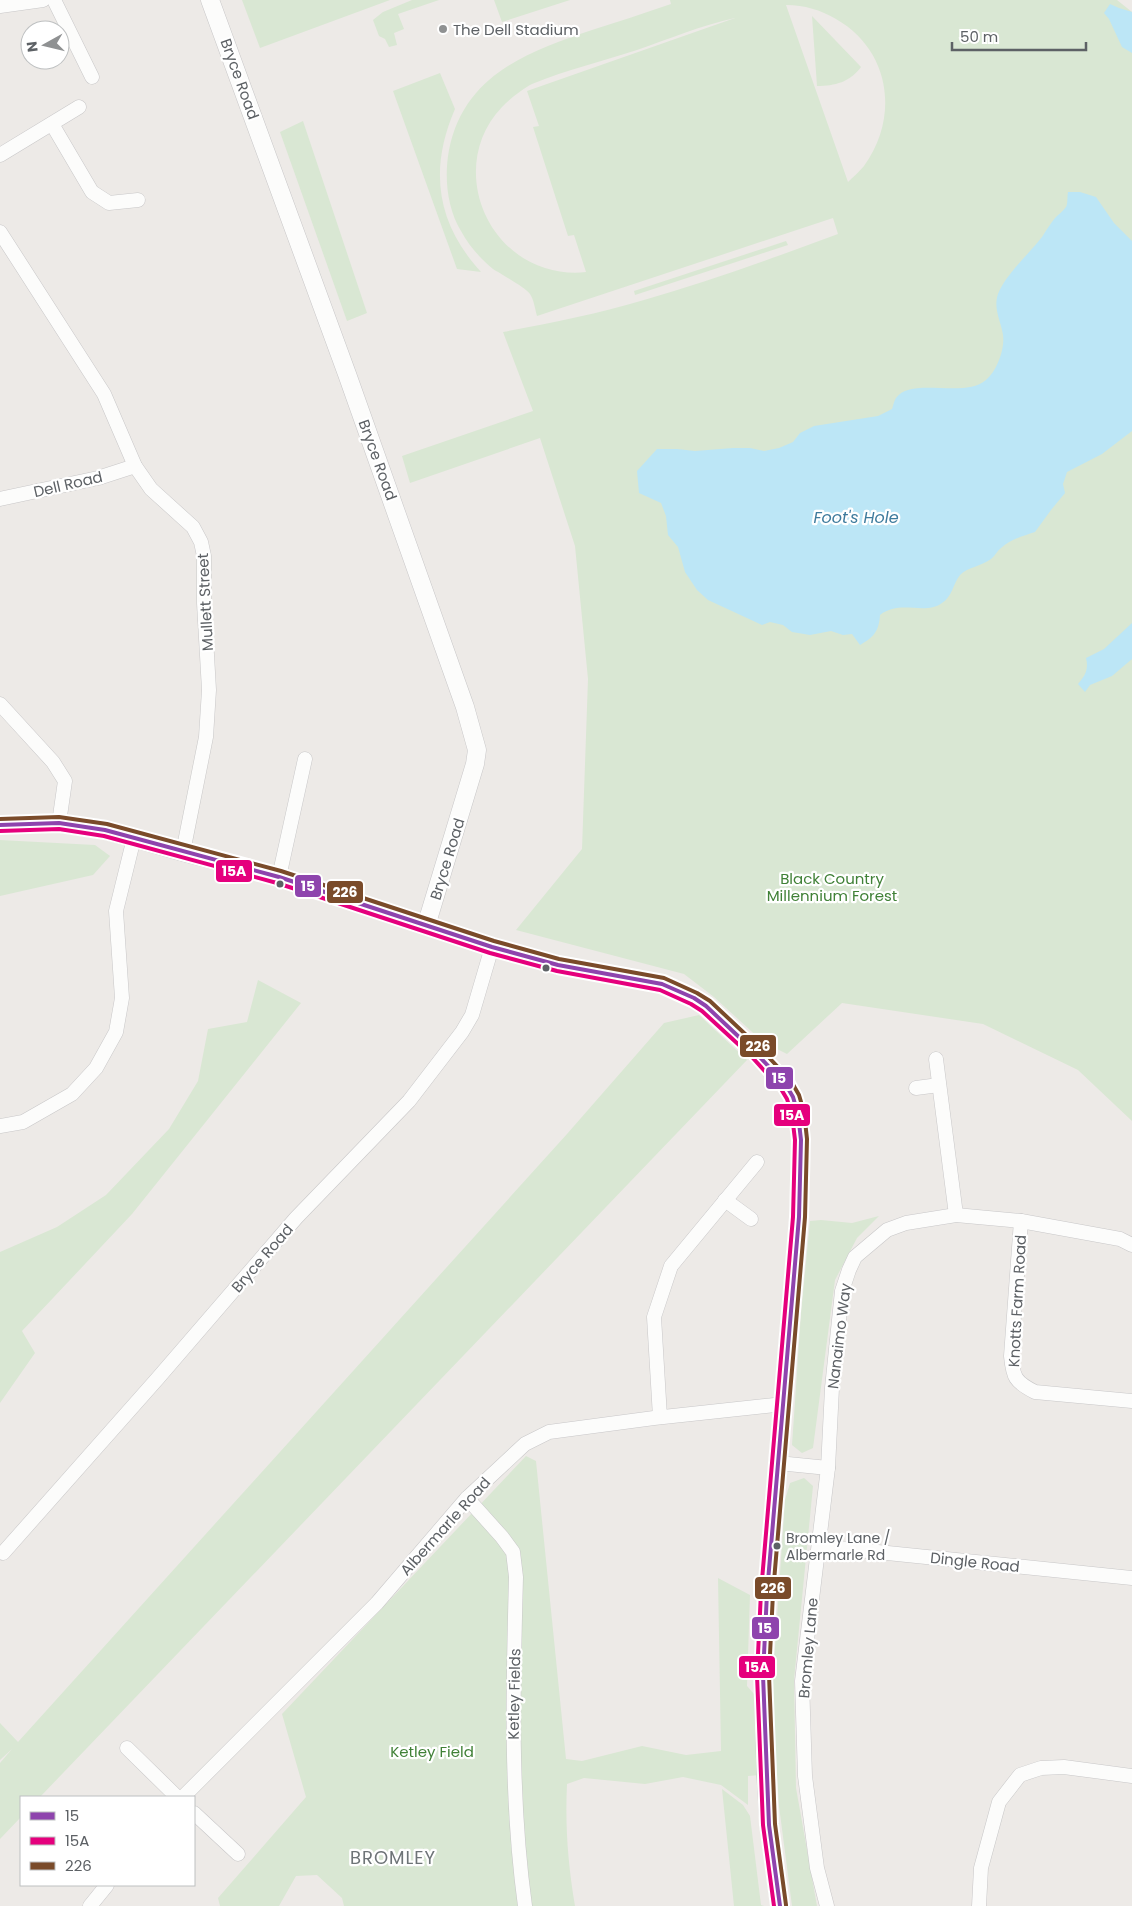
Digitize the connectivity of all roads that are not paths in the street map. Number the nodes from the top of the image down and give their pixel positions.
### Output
1 (43, 0) edge
2 (54, 0) edge
3 (210, 0) edge
4 (0, 6) edge
5 (92, 77) dead end
6 (78, 108) dead end
7 (52, 124) junction
8 (0, 155) edge
9 (138, 200) dead end
10 (0, 232) edge
11 (135, 466) junction
12 (0, 499) edge
13 (0, 704) edge
14 (305, 759) dead end
15 (59, 823) junction
16 (0, 825) edge
17 (134, 838) junction
18 (183, 852) junction
19 (279, 877) junction
20 (426, 926) junction
21 (492, 947) junction
22 (936, 1058) dead end
23 (939, 1085) junction
24 (916, 1088) dead end
25 (0, 1126) edge
26 (757, 1162) dead end
27 (726, 1200) junction
28 (956, 1215) junction
29 (752, 1218) dead end
30 (1021, 1221) junction
31 (1132, 1245) edge
32 (1132, 1401) edge
33 (784, 1404) junction
34 (660, 1417) junction
35 (778, 1463) junction
36 (828, 1468) junction
37 (467, 1498) junction
38 (819, 1546) junction
39 (3, 1553) dead end
40 (1132, 1578) edge
41 (127, 1748) dead end
42 (1132, 1776) edge
43 (176, 1796) edge
44 (184, 1796) edge
45 (195, 1814) edge
46 (238, 1854) dead end
47 (99, 1888) edge
48 (90, 1906) edge
49 (525, 1906) edge
50 (780, 1906) edge
51 (827, 1906) edge
52 (979, 1906) edge

1 - 4 street
2 - 5 street
3 - 20 street, Bryce Road
6 - 7 street
7 - 8 street
7 - 9 street
10 - 11 street, Mullett Street
11 - 12 street, Dell Road
11 - 18 street, Mullett Street
13 - 15 street
14 - 19 street
15 - 16 street
15 - 17 street
17 - 18 street
17 - 25 street
18 - 19 street
19 - 20 street
20 - 21 street
21 - 33 street
21 - 39 street, Bryce Road
22 - 23 street
23 - 24 street
23 - 28 street
26 - 27 street
27 - 29 street
27 - 34 street
28 - 30 street, Nanaimo Way
28 - 36 street, Nanaimo Way
30 - 31 street, Nanaimo Way
30 - 32 street, Knotts Farm Road
33 - 34 street, Albermarle Road
33 - 35 street
34 - 37 street, Albermarle Road
35 - 36 street
35 - 50 street
36 - 38 street, Bromley Lane
37 - 44 street, Albermarle Road
37 - 49 street, Ketley Fields
38 - 40 street, Dingle Road
38 - 51 street, Bromley Lane
41 - 43 street
42 - 52 street
45 - 46 street
47 - 48 street

